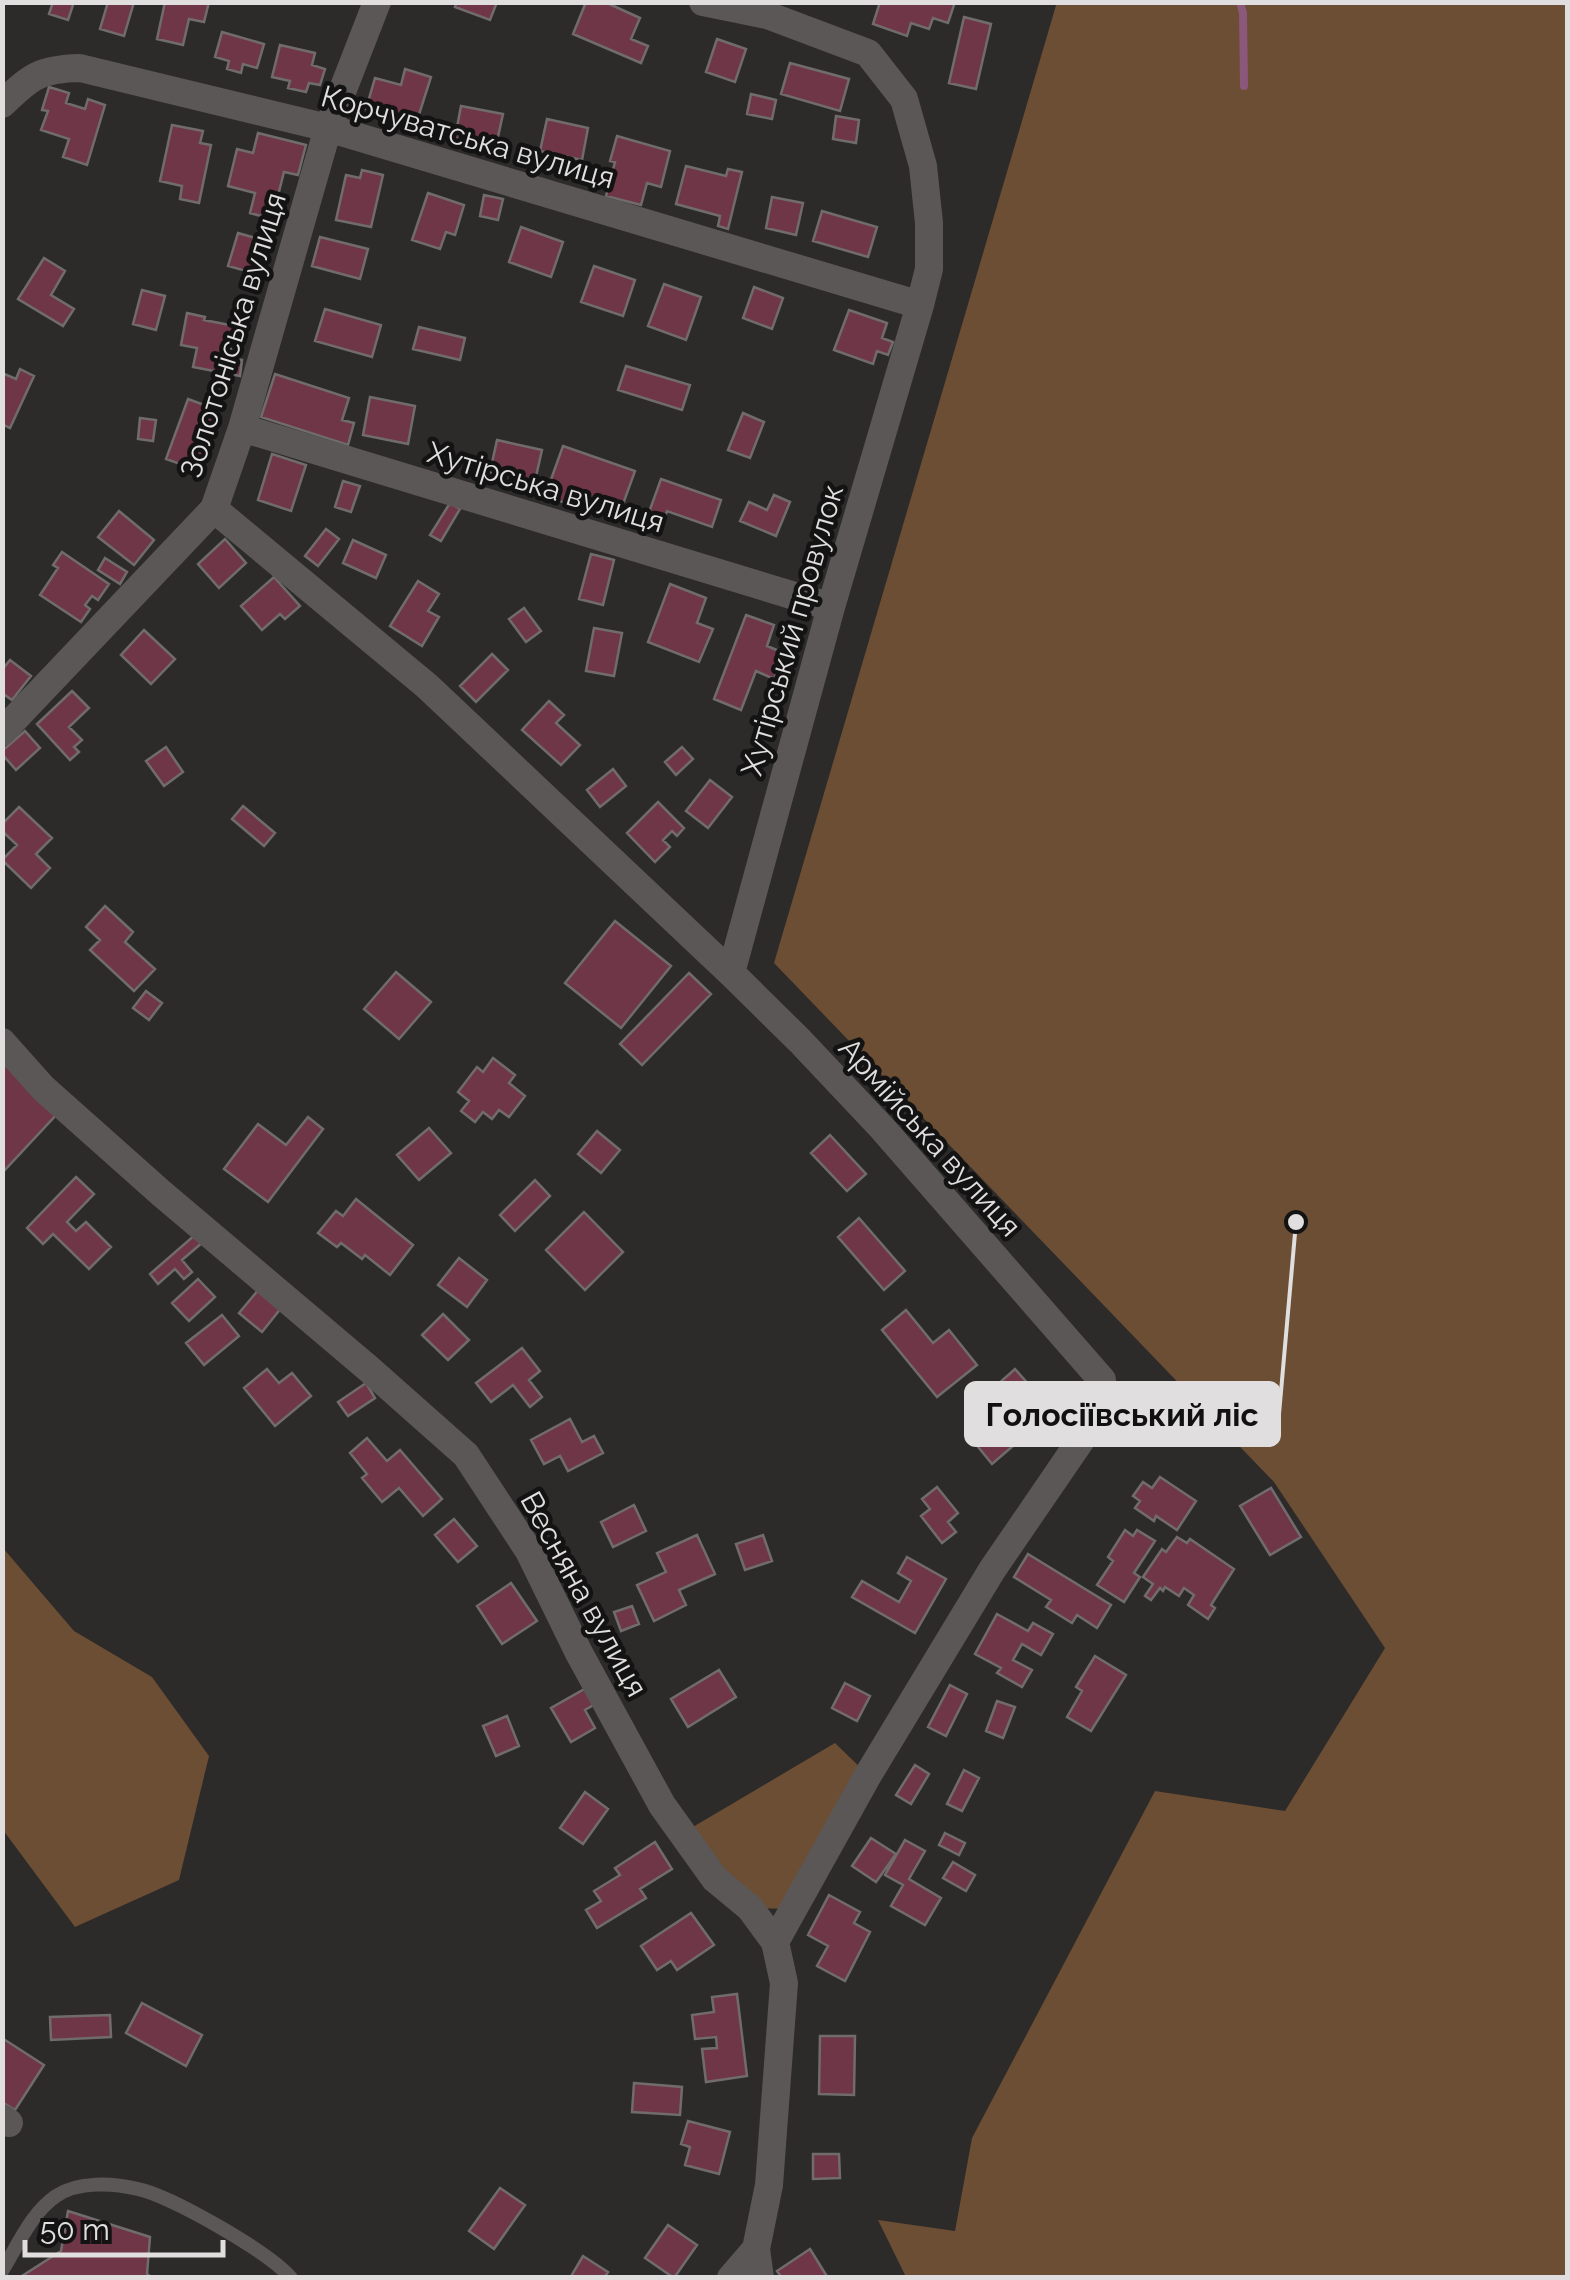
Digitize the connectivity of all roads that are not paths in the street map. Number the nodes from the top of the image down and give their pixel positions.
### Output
1 (377, 2) edge
2 (703, 2) edge
3 (2, 104) edge
4 (328, 128) junction
5 (920, 305) junction
6 (242, 428) junction
7 (214, 510) junction
8 (831, 607) junction
9 (2, 732) edge
10 (731, 973) junction
11 (2, 1042) edge
12 (775, 1942) junction
13 (756, 2249) junction
14 (2, 2271) edge
15 (290, 2278) edge
16 (731, 2278) edge
17 (760, 2278) edge

1 - 4 street, Золотоніська вулиця
2 - 5 street
3 - 4 street, Корчуватська вулиця
4 - 5 street, Корчуватська вулиця
4 - 6 street, Золотоніська вулиця
5 - 8 street, Хутірський провулок
6 - 7 street, Золотоніська вулиця
6 - 8 street, Хутірська вулиця
7 - 9 street, Золотоніська вулиця
7 - 10 street, Армійська вулиця
8 - 10 street, Хутірський провулок
10 - 12 street, Армійська вулиця
11 - 12 street, Весняна вулиця
12 - 13 street, Весняна вулиця
13 - 16 street
13 - 17 street, Весняна вулиця
14 - 15 lane

